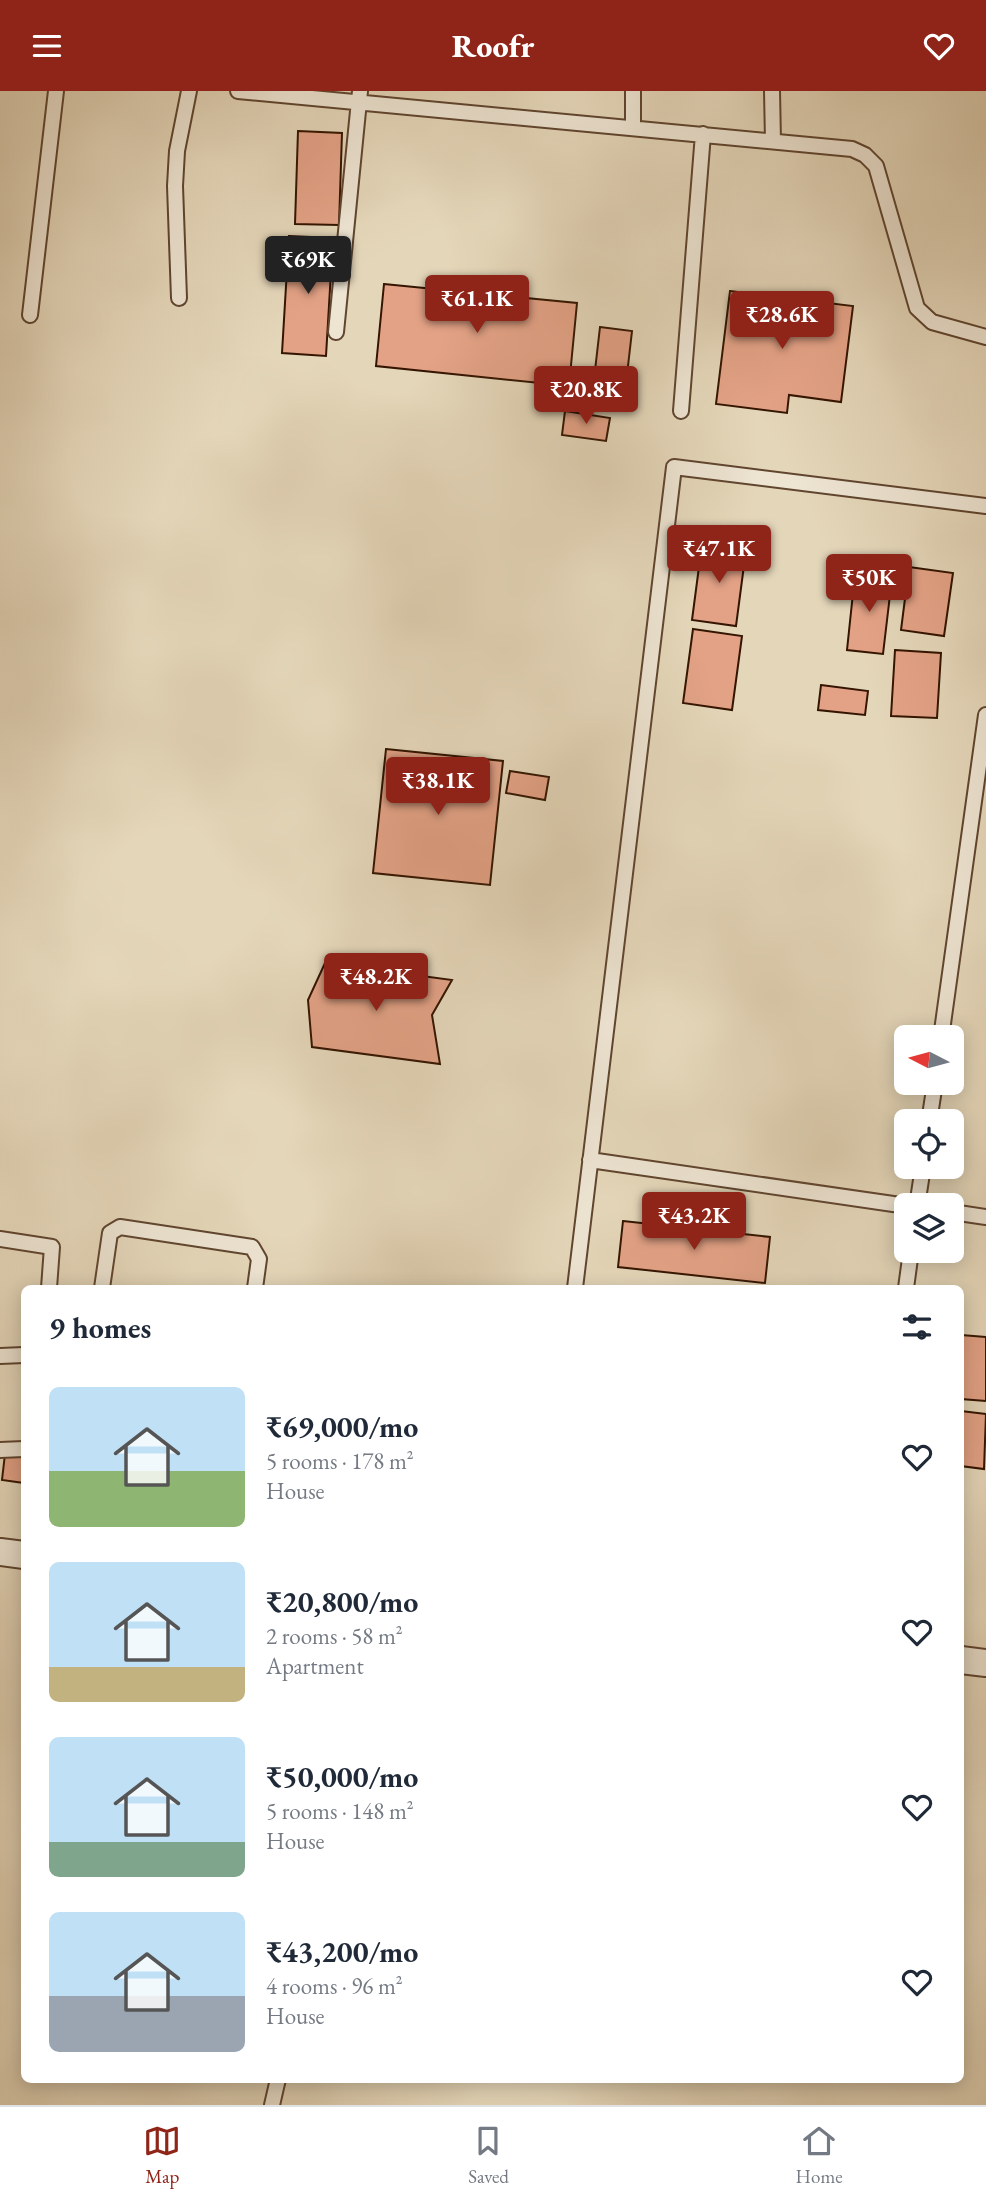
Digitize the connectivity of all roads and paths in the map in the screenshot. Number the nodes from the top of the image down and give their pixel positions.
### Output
1 (56, 91) edge
2 (189, 91) edge
3 (238, 91) edge
4 (633, 91) edge
5 (772, 91) edge
6 (360, 97) edge
7 (632, 127) junction
8 (703, 134) junction
9 (773, 141) junction
10 (179, 298) dead end
11 (30, 315) dead end
12 (336, 331) dead end
13 (986, 337) edge
14 (681, 411) dead end
15 (986, 506) edge
16 (986, 715) edge
17 (982, 776) edge
18 (943, 1025) edge
19 (590, 1160) junction
20 (894, 1204) edge
21 (964, 1214) edge
22 (986, 1217) edge
23 (0, 1239) edge
24 (909, 1263) edge
25 (49, 1285) edge
26 (102, 1285) edge
27 (255, 1285) edge
28 (575, 1285) edge
29 (906, 1285) edge
30 (21, 1355) edge
31 (0, 1356) edge
32 (21, 1449) edge
33 (0, 1450) edge
34 (0, 1552) edge
35 (21, 1555) edge
36 (964, 1660) edge
37 (986, 1663) edge
38 (277, 2083) edge
39 (272, 2105) edge

1 - 11 lane
2 - 10 lane
3 - 6 lane
4 - 7 lane
5 - 9 lane
6 - 7 lane
6 - 12 lane
7 - 8 lane
8 - 9 lane
8 - 14 lane
9 - 13 lane
15 - 19 lane
16 - 17 lane
17 - 18 lane
19 - 20 lane
19 - 28 lane
21 - 22 lane
23 - 25 lane
24 - 29 lane
26 - 27 lane
30 - 31 lane
32 - 33 lane
34 - 35 street
36 - 37 street
38 - 39 lane

